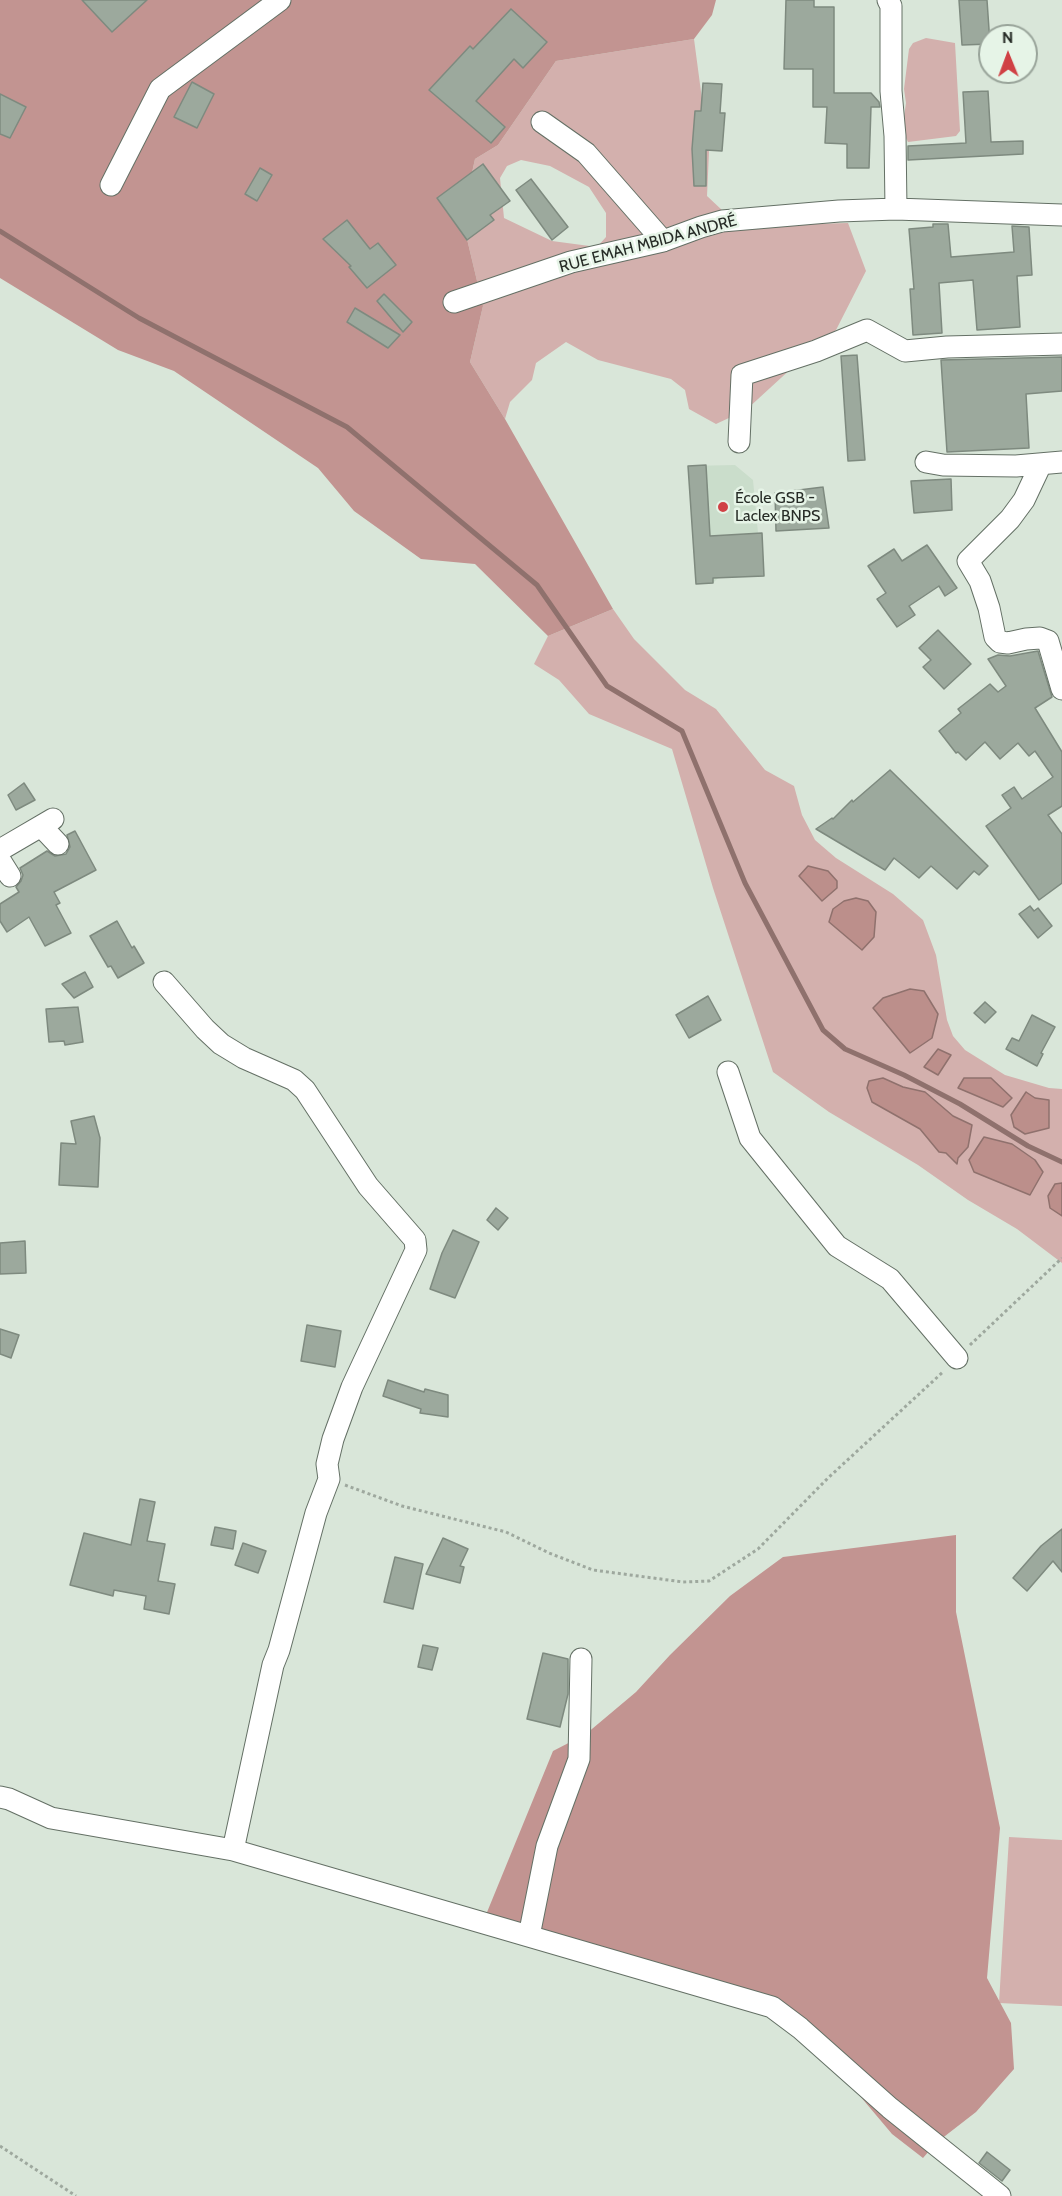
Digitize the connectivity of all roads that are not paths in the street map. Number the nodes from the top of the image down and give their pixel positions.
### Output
1 (280, 0) edge
2 (888, 0) edge
3 (542, 122) dead end
4 (111, 185) dead end
5 (896, 209) junction
6 (1062, 215) edge
7 (663, 242) junction
8 (454, 302) dead end
9 (1062, 344) edge
10 (738, 442) dead end
11 (926, 462) dead end
12 (1052, 463) edge
13 (1062, 689) edge
14 (58, 844) dead end
15 (0, 850) edge
16 (164, 982) dead end
17 (728, 1072) dead end
18 (957, 1358) road end
19 (581, 1659) dead end
20 (0, 1797) edge
21 (233, 1850) junction
22 (529, 1936) junction
23 (1000, 2196) edge

1 - 4 street
2 - 5 street
3 - 7 street
5 - 6 street, RUE EMAH MBIDA ANDRÉ
5 - 7 street, RUE EMAH MBIDA ANDRÉ
7 - 8 street, RUE EMAH MBIDA ANDRÉ
9 - 10 street
11 - 12 street
12 - 13 street
14 - 15 street
16 - 21 street
17 - 18 street
19 - 22 street
20 - 21 street
21 - 22 street
22 - 23 street

